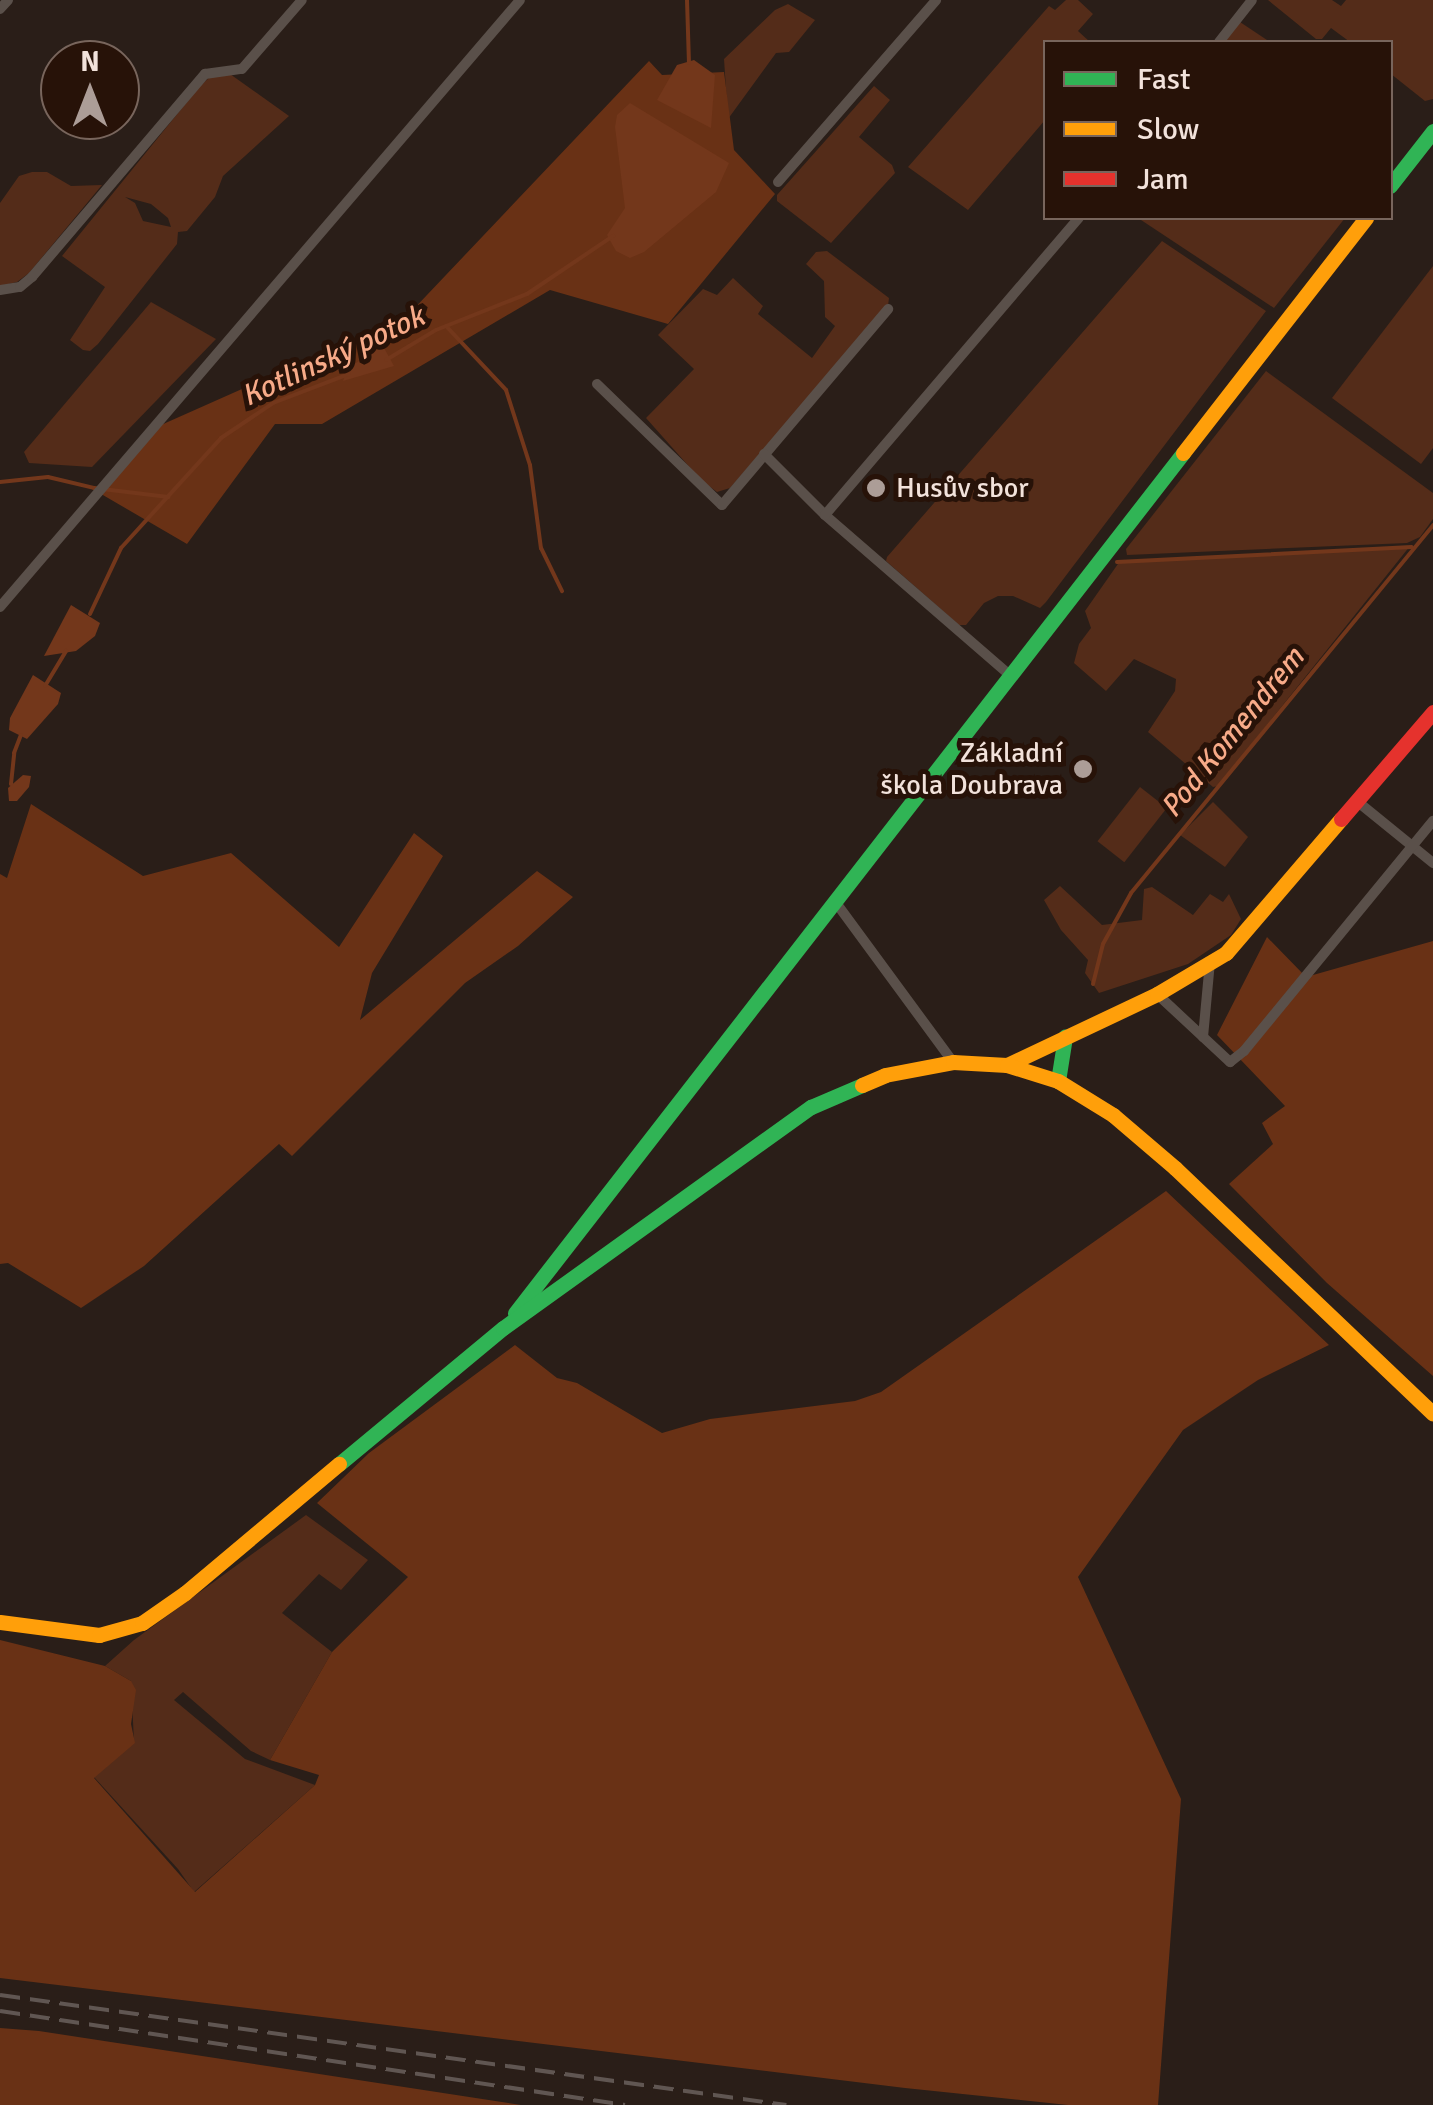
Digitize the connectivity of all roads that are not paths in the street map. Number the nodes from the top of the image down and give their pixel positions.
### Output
1 (8, 0) edge
2 (302, 0) edge
3 (520, 0) edge
4 (936, 0) edge
5 (1252, 0) edge
6 (0, 9) edge
7 (1221, 40) edge
8 (1433, 131) edge
9 (778, 182) dead end
10 (1393, 182) edge
11 (1077, 220) edge
12 (1364, 220) edge
13 (0, 290) edge
14 (888, 309) dead end
15 (598, 384) dead end
16 (764, 454) junction
17 (825, 515) junction
18 (0, 607) edge
19 (1012, 677) junction
20 (1433, 712) edge
21 (1358, 802) junction
22 (1433, 820) edge
23 (1412, 846) junction
24 (1433, 862) edge
25 (834, 900) junction
26 (1210, 962) junction
27 (1157, 994) junction
28 (1065, 1037) junction
29 (1204, 1037) junction
30 (953, 1062) junction
31 (1007, 1065) junction
32 (1058, 1081) junction
33 (504, 1328) junction
34 (1433, 1414) edge
35 (0, 1622) edge

1 - 6 street
2 - 13 street
3 - 18 street
4 - 9 street
5 - 7 street
8 - 10 street
11 - 17 street
12 - 19 street
14 - 16 street
15 - 16 street
16 - 17 street
17 - 19 street
19 - 25 street
20 - 21 street
21 - 23 street
21 - 26 street
22 - 23 street
23 - 24 street
23 - 29 street
25 - 30 street
25 - 33 street
26 - 27 street
26 - 29 street
27 - 28 street
27 - 29 street
28 - 31 street
28 - 32 street
30 - 31 street
30 - 33 street
31 - 32 street
32 - 34 street
33 - 35 street

